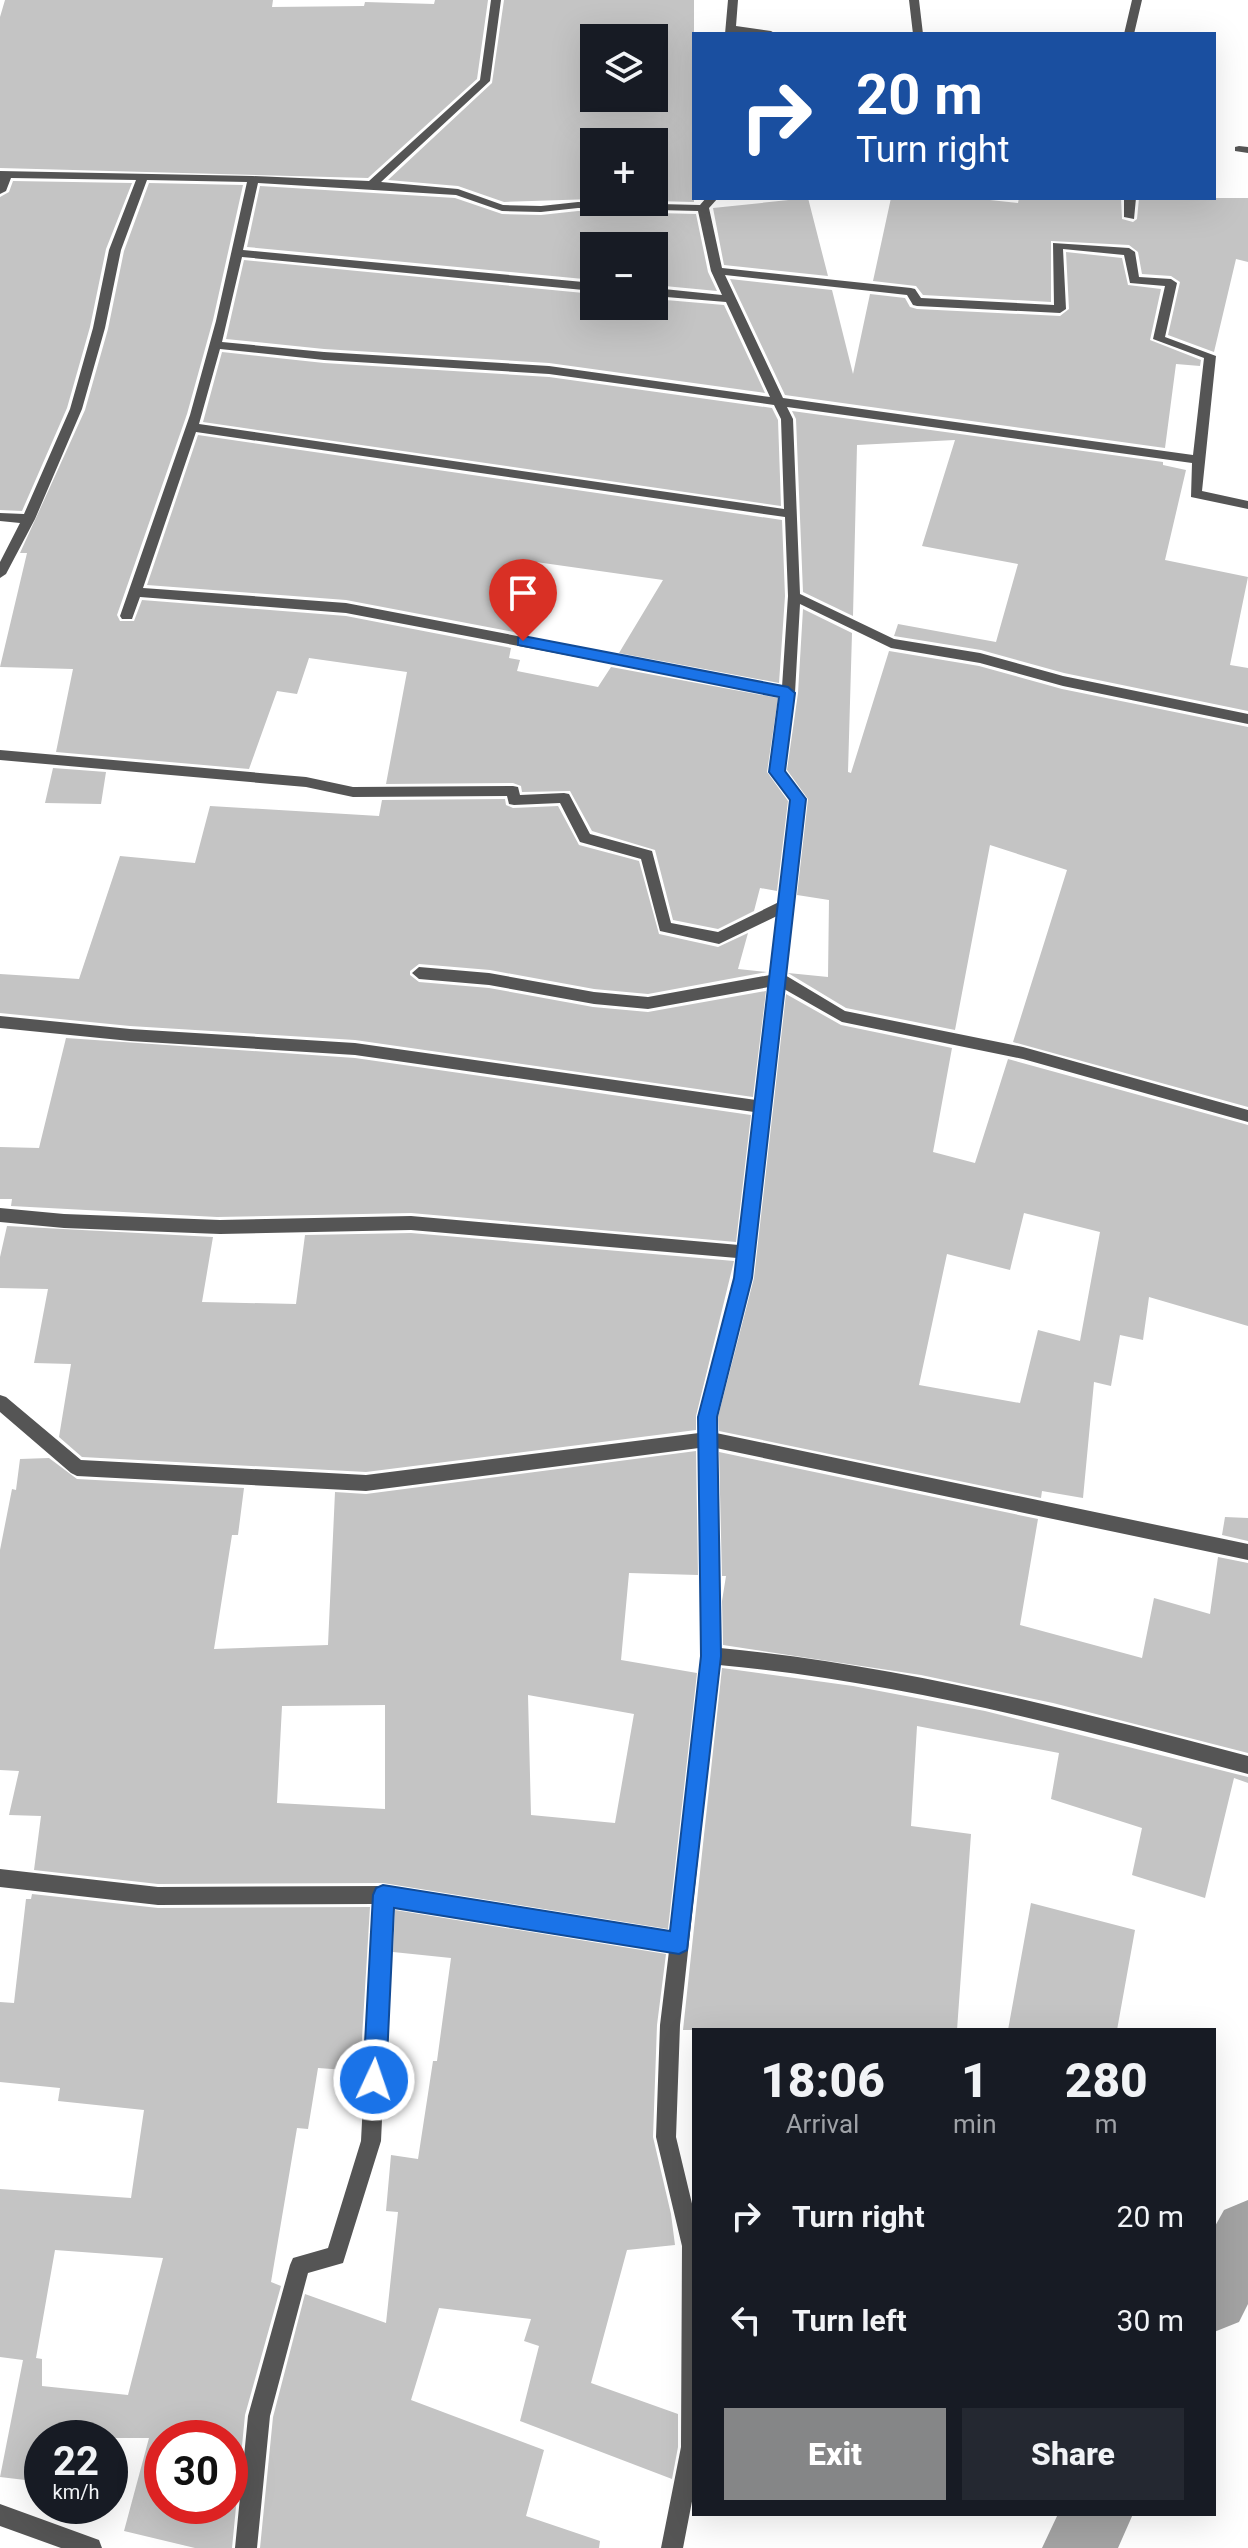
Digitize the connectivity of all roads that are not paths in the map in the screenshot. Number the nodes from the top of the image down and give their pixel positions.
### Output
1 (496, 0) edge
2 (733, 0) edge
3 (914, 0) edge
4 (1137, 0) edge
5 (731, 31) edge
6 (918, 32) edge
7 (1129, 32) edge
8 (4, 174) edge
9 (143, 177) junction
10 (253, 179) junction
11 (372, 185) junction
12 (0, 191) edge
13 (1130, 200) edge
14 (707, 203) edge
15 (1130, 217) dead end
16 (236, 253) junction
17 (717, 271) junction
18 (580, 286) edge
19 (668, 293) edge
20 (730, 299) junction
21 (216, 345) junction
22 (780, 404) junction
23 (192, 427) junction
24 (1199, 460) junction
25 (1248, 505) edge
26 (790, 514) junction
27 (0, 517) edge
28 (29, 519) junction
29 (0, 574) edge
30 (136, 592) junction
31 (794, 596) junction
32 (127, 616) dead end
33 (788, 693) junction
34 (1248, 719) edge
35 (0, 755) edge
36 (784, 906) junction
37 (419, 973) dead end
38 (779, 979) junction
39 (0, 1022) edge
40 (763, 1107) junction
41 (1248, 1116) edge
42 (0, 1215) edge
43 (746, 1252) junction
44 (0, 1402) edge
45 (708, 1439) junction
46 (1248, 1552) edge
47 (711, 1656) junction
48 (1248, 1765) edge
49 (0, 1878) edge
50 (383, 1895) junction
51 (679, 1943) junction
52 (0, 2515) edge
53 (91, 2548) edge
54 (246, 2548) edge
55 (672, 2548) edge

1 - 11 street
2 - 5 street
3 - 6 street
4 - 7 street
8 - 9 street
8 - 12 street
9 - 10 street
9 - 28 street
10 - 11 street
10 - 16 street
11 - 14 street
13 - 15 street
14 - 17 street
16 - 18 street
16 - 21 street
17 - 20 street
17 - 24 street
19 - 20 street
20 - 22 street
21 - 22 street
21 - 23 street
22 - 24 street
22 - 26 street
23 - 26 street
23 - 30 street
24 - 25 street
26 - 31 street
27 - 28 street
28 - 29 street
30 - 32 street
30 - 33 street
31 - 33 street
31 - 34 street
33 - 36 street
35 - 36 street
36 - 38 street
37 - 38 street
38 - 40 street
38 - 41 street
39 - 40 street
40 - 43 street
42 - 43 street
43 - 45 street
44 - 45 street
45 - 46 street
45 - 47 street
47 - 48 street
47 - 51 street
49 - 50 street
50 - 51 street
50 - 54 street
51 - 55 street
52 - 53 street

